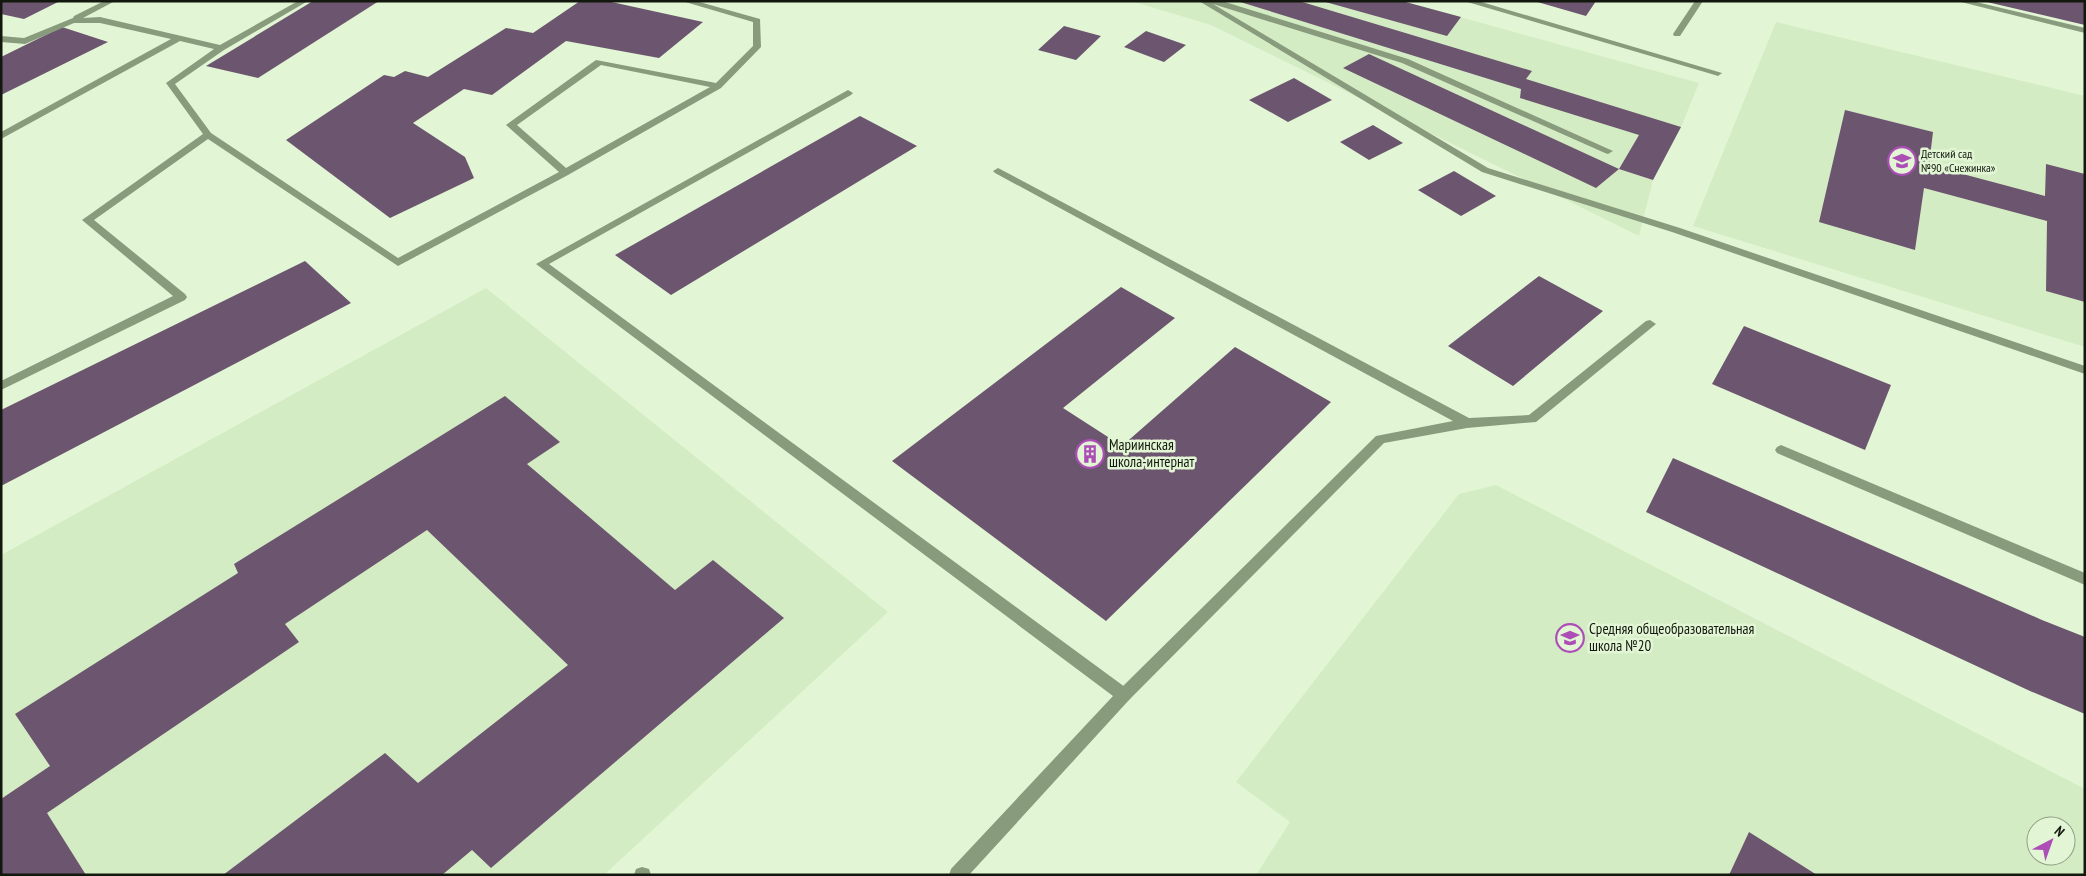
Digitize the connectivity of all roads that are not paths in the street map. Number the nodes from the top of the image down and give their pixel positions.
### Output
1 (111, 1) edge
2 (304, 1) edge
3 (686, 1) edge
4 (1204, 1) edge
5 (1213, 1) edge
6 (1468, 1) edge
7 (1699, 1) edge
8 (1961, 1) edge
9 (73, 21) junction
10 (2085, 31) edge
11 (1677, 34) dead end
12 (179, 38) junction
13 (1, 39) edge
14 (221, 48) junction
15 (1718, 73) dead end
16 (718, 86) junction
17 (848, 93) dead end
18 (208, 135) junction
19 (1, 136) edge
20 (1608, 151) dead end
21 (998, 171) dead end
22 (564, 173) junction
23 (1650, 324) dead end
24 (2085, 370) edge
25 (1, 386) edge
26 (1466, 423) junction
27 (1781, 450) dead end
28 (2085, 580) edge
29 (1124, 695) junction
30 (957, 875) edge

1 - 9 street
2 - 14 street
3 - 16 street
4 - 24 street
5 - 20 street
6 - 15 street
7 - 11 street
8 - 10 street
9 - 12 street
9 - 13 street
12 - 14 street
12 - 19 street
14 - 18 street
16 - 22 street
16 - 22 street
17 - 29 street
18 - 22 street
18 - 25 street
21 - 26 street
23 - 26 street
26 - 29 street
27 - 28 street
29 - 30 street

